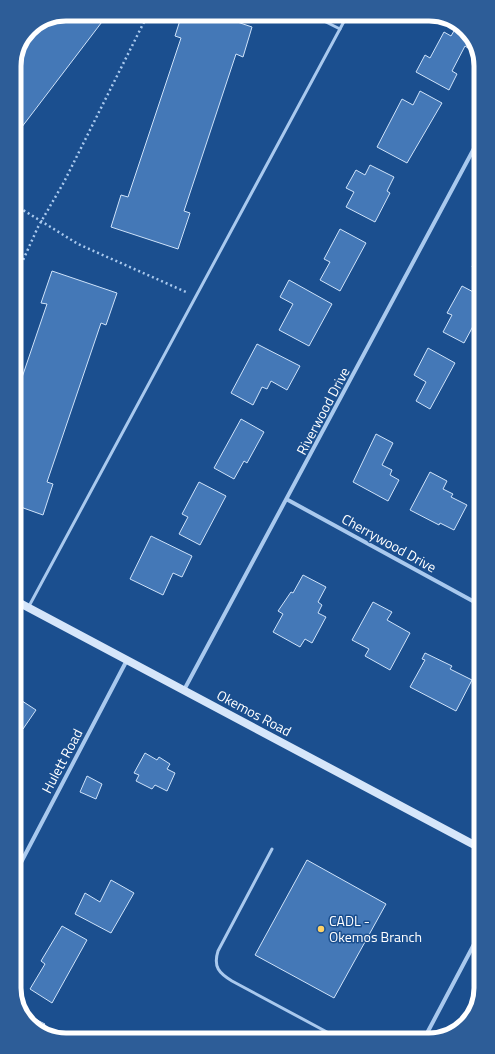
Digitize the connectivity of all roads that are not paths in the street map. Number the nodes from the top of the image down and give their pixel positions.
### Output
1 (324, 21) edge
2 (344, 21) edge
3 (340, 29) junction
4 (474, 149) edge
5 (288, 500) junction
6 (474, 602) edge
7 (21, 604) edge
8 (28, 608) junction
9 (127, 660) junction
10 (184, 690) junction
11 (474, 845) edge
12 (272, 849) dead end
13 (21, 862) edge
14 (474, 943) edge
15 (329, 1033) edge
16 (427, 1033) edge

1 - 3 lane
2 - 3 lane
3 - 8 lane
4 - 5 street, Riverwood Drive
5 - 6 street, Cherrywood Drive
5 - 10 street, Riverwood Drive
7 - 8 main road, Okemos Road
8 - 9 main road, Okemos Road
9 - 10 main road, Okemos Road
9 - 13 street, Hulett Road
10 - 11 main road, Okemos Road
12 - 15 lane
14 - 16 street

